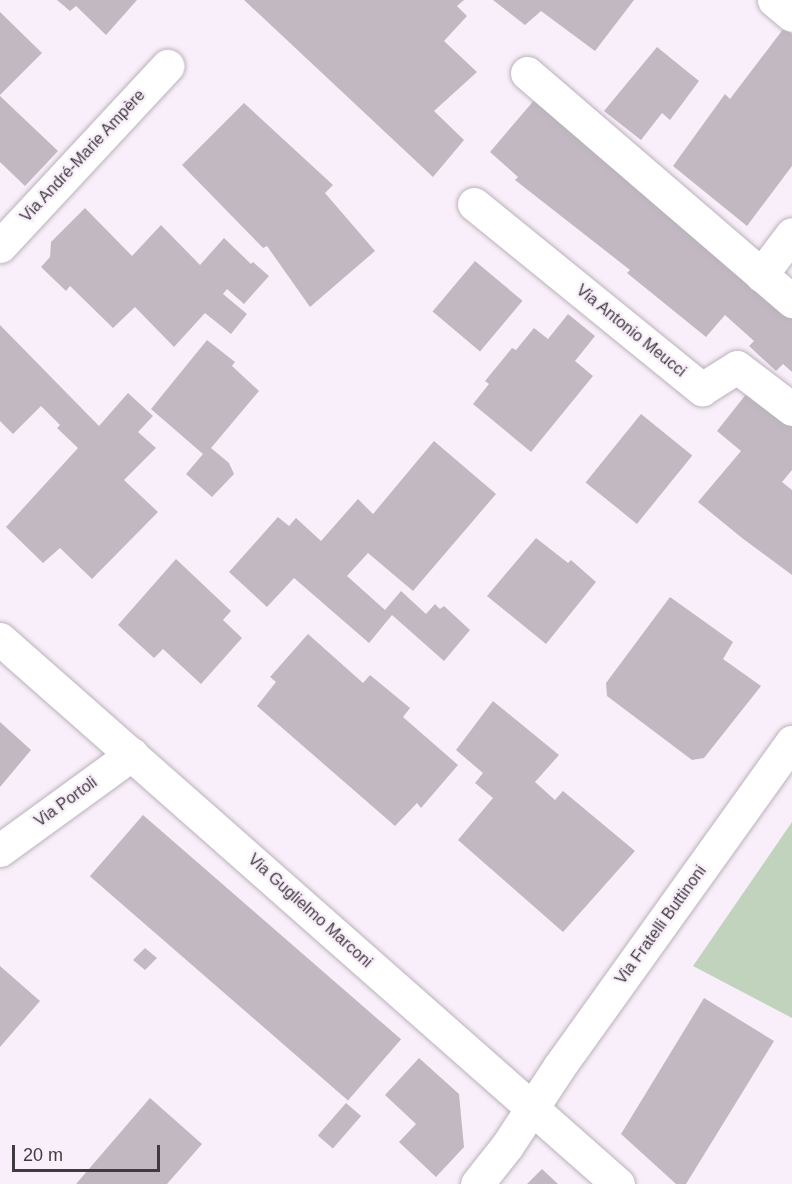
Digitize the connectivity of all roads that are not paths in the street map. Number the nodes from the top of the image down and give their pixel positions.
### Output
1 (774, 0) edge
2 (792, 15) edge
3 (167, 66) dead end
4 (527, 73) dead end
5 (474, 204) dead end
6 (792, 234) edge
7 (0, 246) edge
8 (761, 275) junction
9 (792, 302) edge
10 (792, 409) edge
11 (0, 639) edge
12 (792, 742) edge
13 (132, 754) junction
14 (0, 850) edge
15 (532, 1108) junction
16 (477, 1184) edge
17 (618, 1184) edge

1 - 2 street
3 - 7 street, Via André-Marie Ampère
4 - 8 street
5 - 10 street, Via Antonio Meucci
6 - 8 street
8 - 9 street
11 - 13 street, Via Guglielmo Marconi
12 - 15 street, Via Fratelli Buttinoni
13 - 14 street, Via Portoli
13 - 15 street, Via Guglielmo Marconi
15 - 16 street, Via Fratelli Buttinoni
15 - 17 street, Via Guglielmo Marconi

